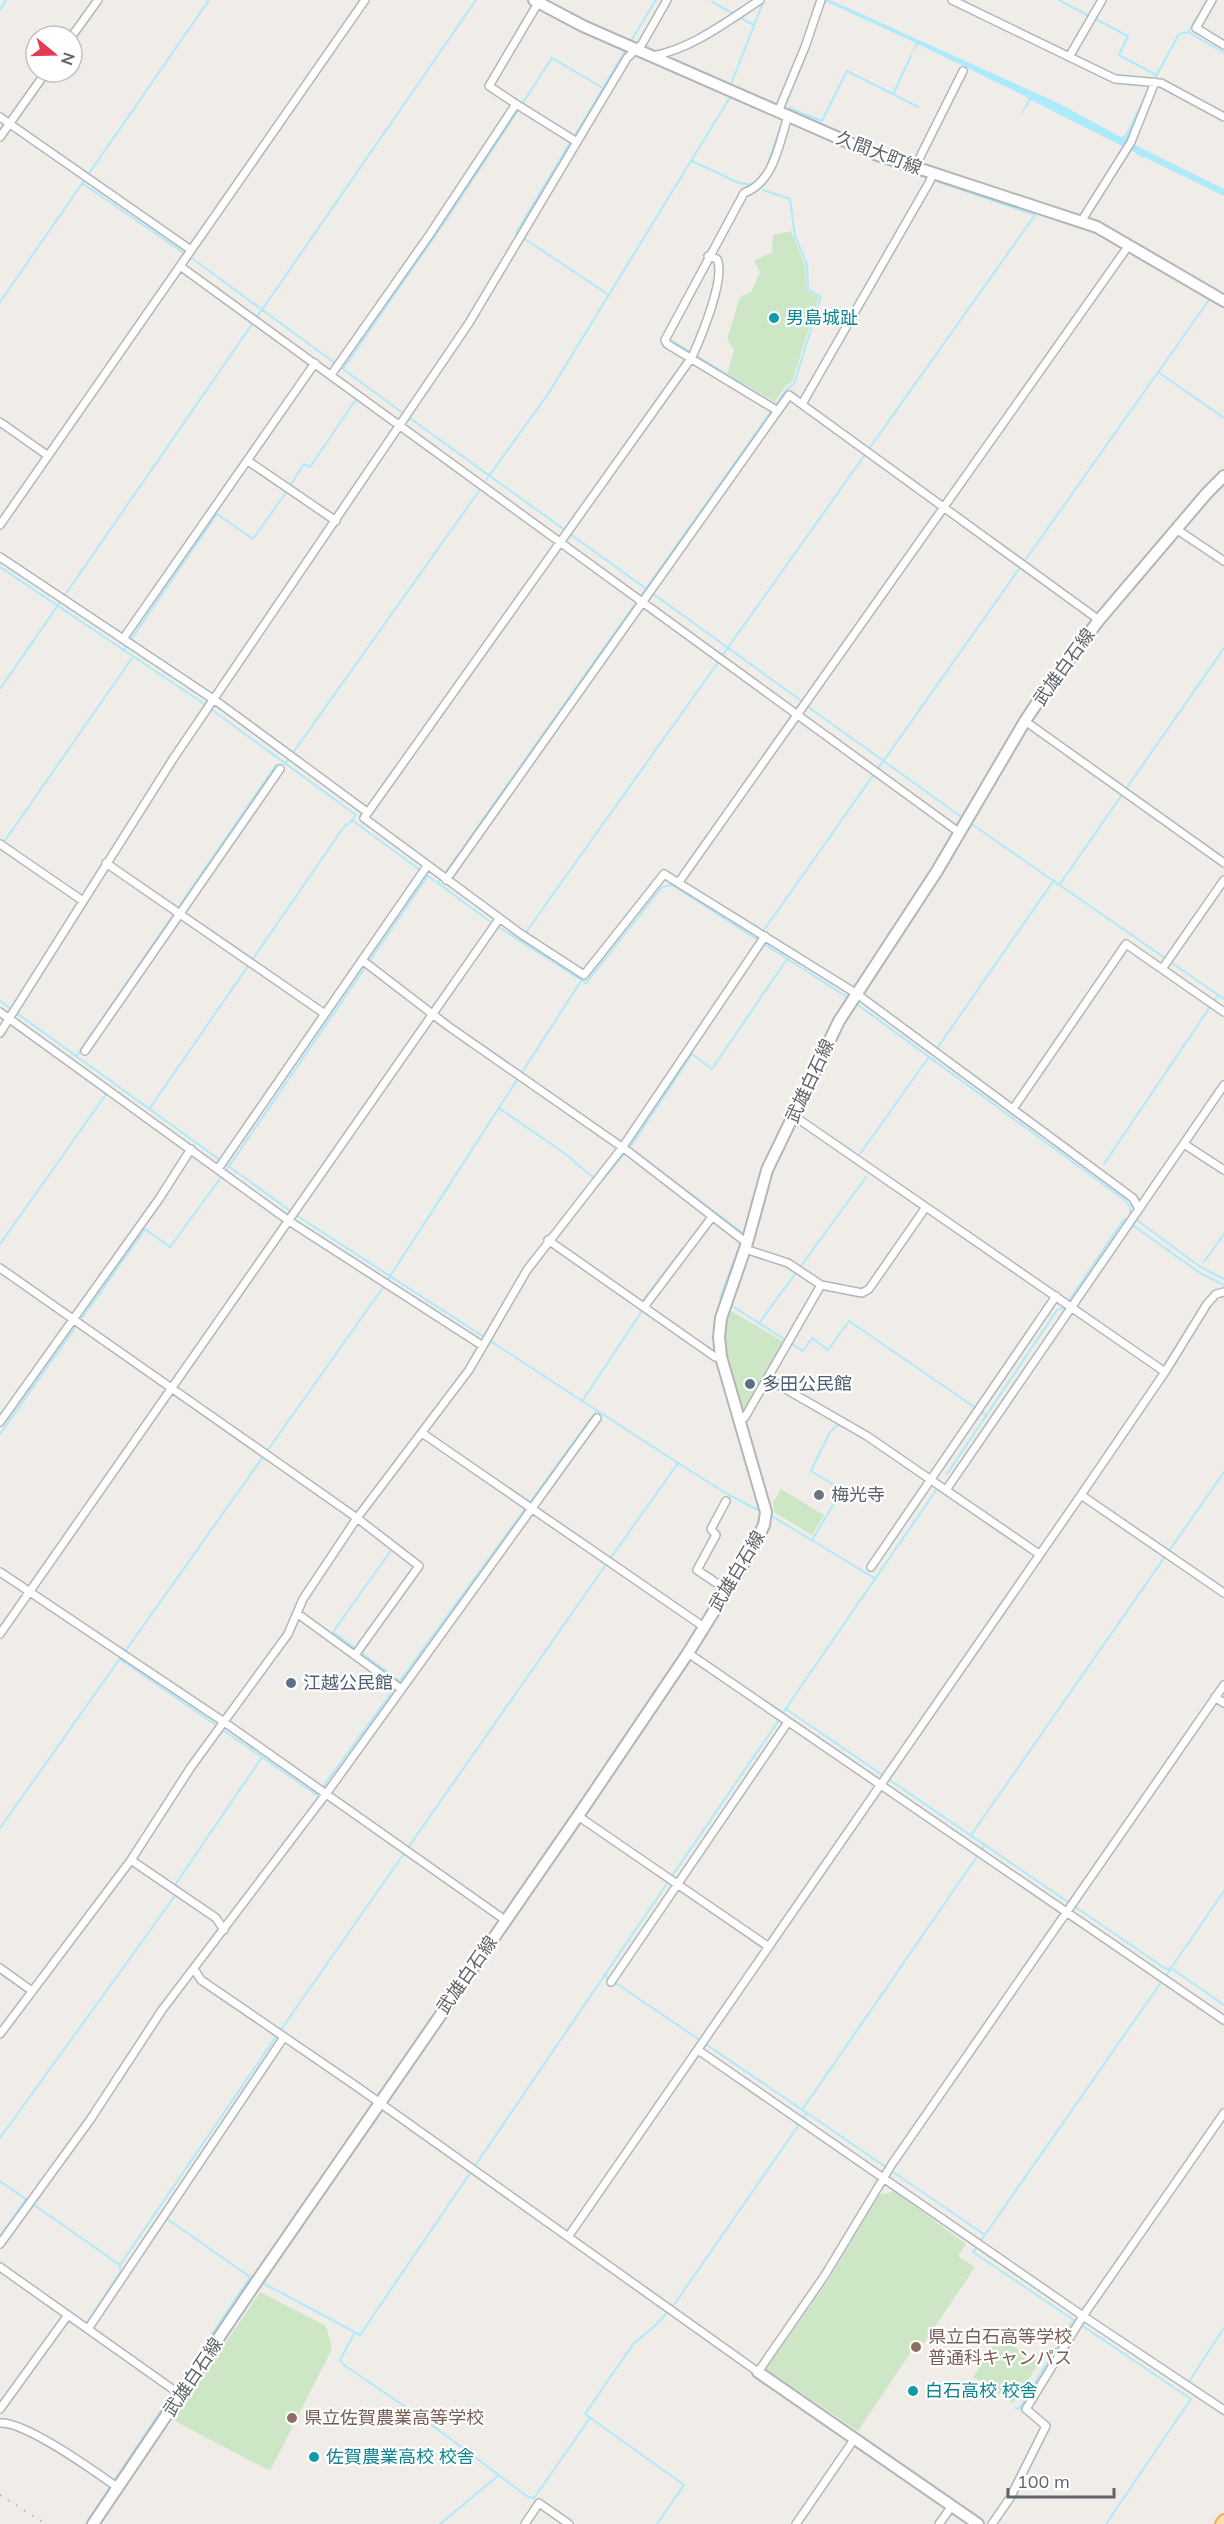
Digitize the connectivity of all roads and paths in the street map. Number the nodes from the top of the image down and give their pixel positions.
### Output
1 (98, 0) edge
2 (365, 0) edge
3 (667, 0) edge
4 (760, 0) edge
5 (821, 0) edge
6 (952, 0) edge
7 (1102, 0) edge
8 (1212, 0) edge
9 (543, 2) edge
10 (81, 24) edge
11 (1224, 45) edge
12 (631, 46) junction
13 (653, 56) junction
14 (1069, 57) junction
15 (963, 71) dead end
16 (1152, 82) junction
17 (37, 84) edge
18 (519, 106) junction
19 (783, 114) junction
20 (0, 117) edge
21 (1224, 117) edge
22 (9, 123) junction
23 (0, 136) edge
24 (574, 140) junction
25 (915, 167) junction
26 (932, 177) junction
27 (1082, 220) junction
28 (1129, 245) junction
29 (189, 254) junction
30 (708, 256) junction
31 (180, 266) junction
32 (1224, 301) edge
33 (692, 356) junction
34 (315, 363) junction
35 (331, 375) junction
36 (802, 404) junction
37 (778, 411) junction
38 (0, 422) edge
39 (400, 426) junction
40 (47, 455) junction
41 (248, 460) junction
42 (1224, 476) edge
43 (945, 508) junction
44 (336, 521) junction
45 (0, 525) edge
46 (1176, 529) junction
47 (561, 542) junction
48 (0, 557) edge
49 (1224, 561) edge
50 (640, 600) junction
51 (1099, 620) junction
52 (127, 642) junction
53 (210, 705) junction
54 (798, 715) junction
55 (1025, 721) junction
56 (280, 769) dead end
57 (368, 812) junction
58 (965, 825) junction
59 (2, 845) edge
60 (106, 863) junction
61 (1224, 863) edge
62 (423, 871) junction
63 (444, 878) junction
64 (1224, 880) edge
65 (679, 882) junction
66 (83, 901) junction
67 (177, 911) junction
68 (497, 923) junction
69 (763, 940) junction
70 (366, 963) junction
71 (1166, 963) junction
72 (854, 999) junction
73 (0, 1012) edge
74 (1224, 1012) edge
75 (12, 1014) junction
76 (325, 1014) junction
77 (434, 1014) junction
78 (0, 1033) edge
79 (85, 1051) dead end
80 (1224, 1085) edge
81 (1012, 1110) junction
82 (795, 1116) junction
83 (1184, 1144) junction
84 (191, 1149) junction
85 (626, 1150) junction
86 (222, 1168) junction
87 (1224, 1170) edge
88 (926, 1208) junction
89 (1137, 1212) junction
90 (292, 1216) junction
91 (712, 1217) junction
92 (548, 1240) junction
93 (744, 1243) junction
94 (0, 1268) edge
95 (821, 1286) junction
96 (1224, 1292) edge
97 (1056, 1296) junction
98 (1068, 1305) junction
99 (642, 1306) junction
100 (76, 1322) junction
101 (486, 1341) junction
102 (721, 1357) junction
103 (1165, 1371) junction
104 (768, 1379) junction
105 (171, 1389) junction
106 (597, 1418) dead end
107 (740, 1421) junction
108 (0, 1422) edge
109 (422, 1433) junction
110 (939, 1485) junction
111 (1081, 1495) junction
112 (726, 1502) dead end
113 (529, 1507) junction
114 (357, 1518) junction
115 (1039, 1554) junction
116 (871, 1568) dead end
117 (0, 1572) edge
118 (727, 1590) junction
119 (29, 1592) junction
120 (1224, 1593) edge
121 (298, 1614) junction
122 (704, 1627) junction
123 (0, 1634) edge
124 (357, 1652) junction
125 (688, 1653) junction
126 (1224, 1685) edge
127 (399, 1687) junction
128 (1215, 1697) junction
129 (1224, 1703) edge
130 (788, 1722) junction
131 (221, 1725) junction
132 (885, 1780) junction
133 (322, 1792) junction
134 (578, 1816) junction
135 (130, 1860) junction
136 (678, 1884) junction
137 (1070, 1906) junction
138 (505, 1920) junction
139 (224, 1930) junction
140 (769, 1947) junction
141 (0, 1968) edge
142 (194, 1969) junction
143 (612, 1980) dead end
144 (32, 1991) junction
145 (1224, 2020) edge
146 (0, 2034) edge
147 (280, 2034) junction
148 (702, 2045) junction
149 (379, 2103) junction
150 (1224, 2113) edge
151 (885, 2175) junction
152 (568, 2238) junction
153 (0, 2244) edge
154 (0, 2267) edge
155 (66, 2318) junction
156 (1080, 2321) junction
157 (86, 2328) junction
158 (758, 2372) junction
159 (177, 2392) junction
160 (0, 2409) edge
161 (1224, 2410) edge
162 (0, 2422) edge
163 (855, 2438) junction
164 (113, 2485) junction
165 (952, 2506) junction
166 (1224, 2520) edge
167 (93, 2524) edge
168 (525, 2524) edge
169 (569, 2524) edge
170 (796, 2524) edge
171 (939, 2524) edge
172 (978, 2524) edge
173 (992, 2524) edge
174 (1221, 2524) edge

1 - 10 street
2 - 29 street
3 - 12 street
4 - 13 street
5 - 19 street
6 - 14 street
7 - 14 street
8 - 11 street
9 - 12 main road, 久間大町線
9 - 18 street
12 - 13 main road, 久間大町線
12 - 24 street
13 - 19 main road, 久間大町線
14 - 16 street
15 - 25 street
16 - 21 street
16 - 27 street
17 - 22 street
18 - 24 street
18 - 35 street
19 - 25 main road, 久間大町線
19 - 30 street
20 - 22 street
22 - 23 street
22 - 29 street
24 - 39 street
25 - 26 main road, 久間大町線
26 - 27 main road, 久間大町線
26 - 36 street
27 - 28 main road, 久間大町線
28 - 32 main road, 久間大町線
28 - 43 street
29 - 31 street
30 - 33 street
30 - 33 street
31 - 34 street
31 - 40 street
33 - 37 street
33 - 47 street
34 - 35 street
34 - 41 street
35 - 39 street
36 - 37 street
36 - 43 street
37 - 50 street
38 - 40 street
39 - 44 street
39 - 47 street
40 - 45 street
41 - 44 street
41 - 52 street
42 - 46 main road, 武雄白石線
43 - 51 street
43 - 54 street
44 - 53 street
46 - 49 street
46 - 51 main road, 武雄白石線
47 - 50 street
47 - 57 street
48 - 52 street
50 - 54 street
50 - 63 street
51 - 55 main road, 武雄白石線
52 - 53 street
53 - 57 street
53 - 60 street
54 - 58 street
54 - 65 street
55 - 58 main road, 武雄白石線
55 - 61 street
56 - 67 street
57 - 62 street
58 - 72 main road, 武雄白石線
59 - 66 street
60 - 66 street
60 - 67 street
62 - 63 street
62 - 70 street
63 - 68 street
64 - 71 street
65 - 68 street
65 - 69 street
66 - 75 street
67 - 76 street
67 - 79 street
68 - 77 street
69 - 72 street
69 - 85 street
70 - 76 street
70 - 77 street
71 - 74 street
71 - 81 street
72 - 81 street
72 - 82 main road, 武雄白石線
73 - 75 street
75 - 78 street
75 - 84 street
76 - 86 street
77 - 85 street
77 - 90 street
80 - 83 street
81 - 89 street
82 - 88 street
82 - 93 main road, 武雄白石線
83 - 87 street
83 - 89 street
84 - 86 street
84 - 100 street
85 - 91 street
85 - 92 street
86 - 90 street
88 - 95 street
88 - 97 street
89 - 98 street
90 - 101 street
90 - 105 street
91 - 93 street
91 - 99 street
92 - 99 street
92 - 101 street
93 - 95 street
93 - 102 main road, 武雄白石線
94 - 100 street
95 - 104 street
96 - 103 street
97 - 98 street
97 - 110 street
98 - 103 street
98 - 110 street
99 - 102 street
100 - 105 street
100 - 108 street
101 - 109 street
102 - 107 main road, 武雄白石線
103 - 111 street
104 - 107 street
104 - 110 street
105 - 114 street
105 - 119 street
106 - 113 street
107 - 118 main road, 武雄白石線
109 - 113 street
109 - 114 street
110 - 115 street
110 - 116 street
111 - 115 street
111 - 120 street
112 - 118 street
113 - 122 street
113 - 127 street
114 - 121 street
114 - 124 street
115 - 132 street
117 - 119 street
118 - 122 main road, 武雄白石線
119 - 123 street
119 - 131 street
121 - 124 street
121 - 131 street
122 - 125 main road, 武雄白石線
124 - 127 street
125 - 130 street
125 - 134 main road, 武雄白石線
126 - 128 street
127 - 133 street
128 - 129 street
128 - 137 street
130 - 132 street
130 - 136 street
131 - 133 street
131 - 135 street
132 - 137 street
132 - 140 street
133 - 138 street
133 - 139 street
134 - 136 street
134 - 138 main road, 武雄白石線
135 - 139 street
135 - 144 street
136 - 140 street
136 - 143 street
137 - 145 street
137 - 151 street
138 - 149 main road, 武雄白石線
139 - 142 street
140 - 148 street
141 - 144 street
142 - 147 street
142 - 153 street
144 - 146 street
147 - 149 street
147 - 157 street
148 - 151 street
148 - 152 street
149 - 152 street
149 - 159 main road, 武雄白石線
150 - 156 street
151 - 156 street
151 - 158 street
152 - 158 street
154 - 155 street
155 - 157 street
155 - 160 street
156 - 161 street
156 - 173 street
157 - 159 street
158 - 163 main road
159 - 164 main road, 武雄白石線
162 - 164 street
163 - 165 main road
163 - 170 street
164 - 167 main road, 武雄白石線
165 - 171 street
165 - 172 main road
166 - 174 main road
168 - 169 street

